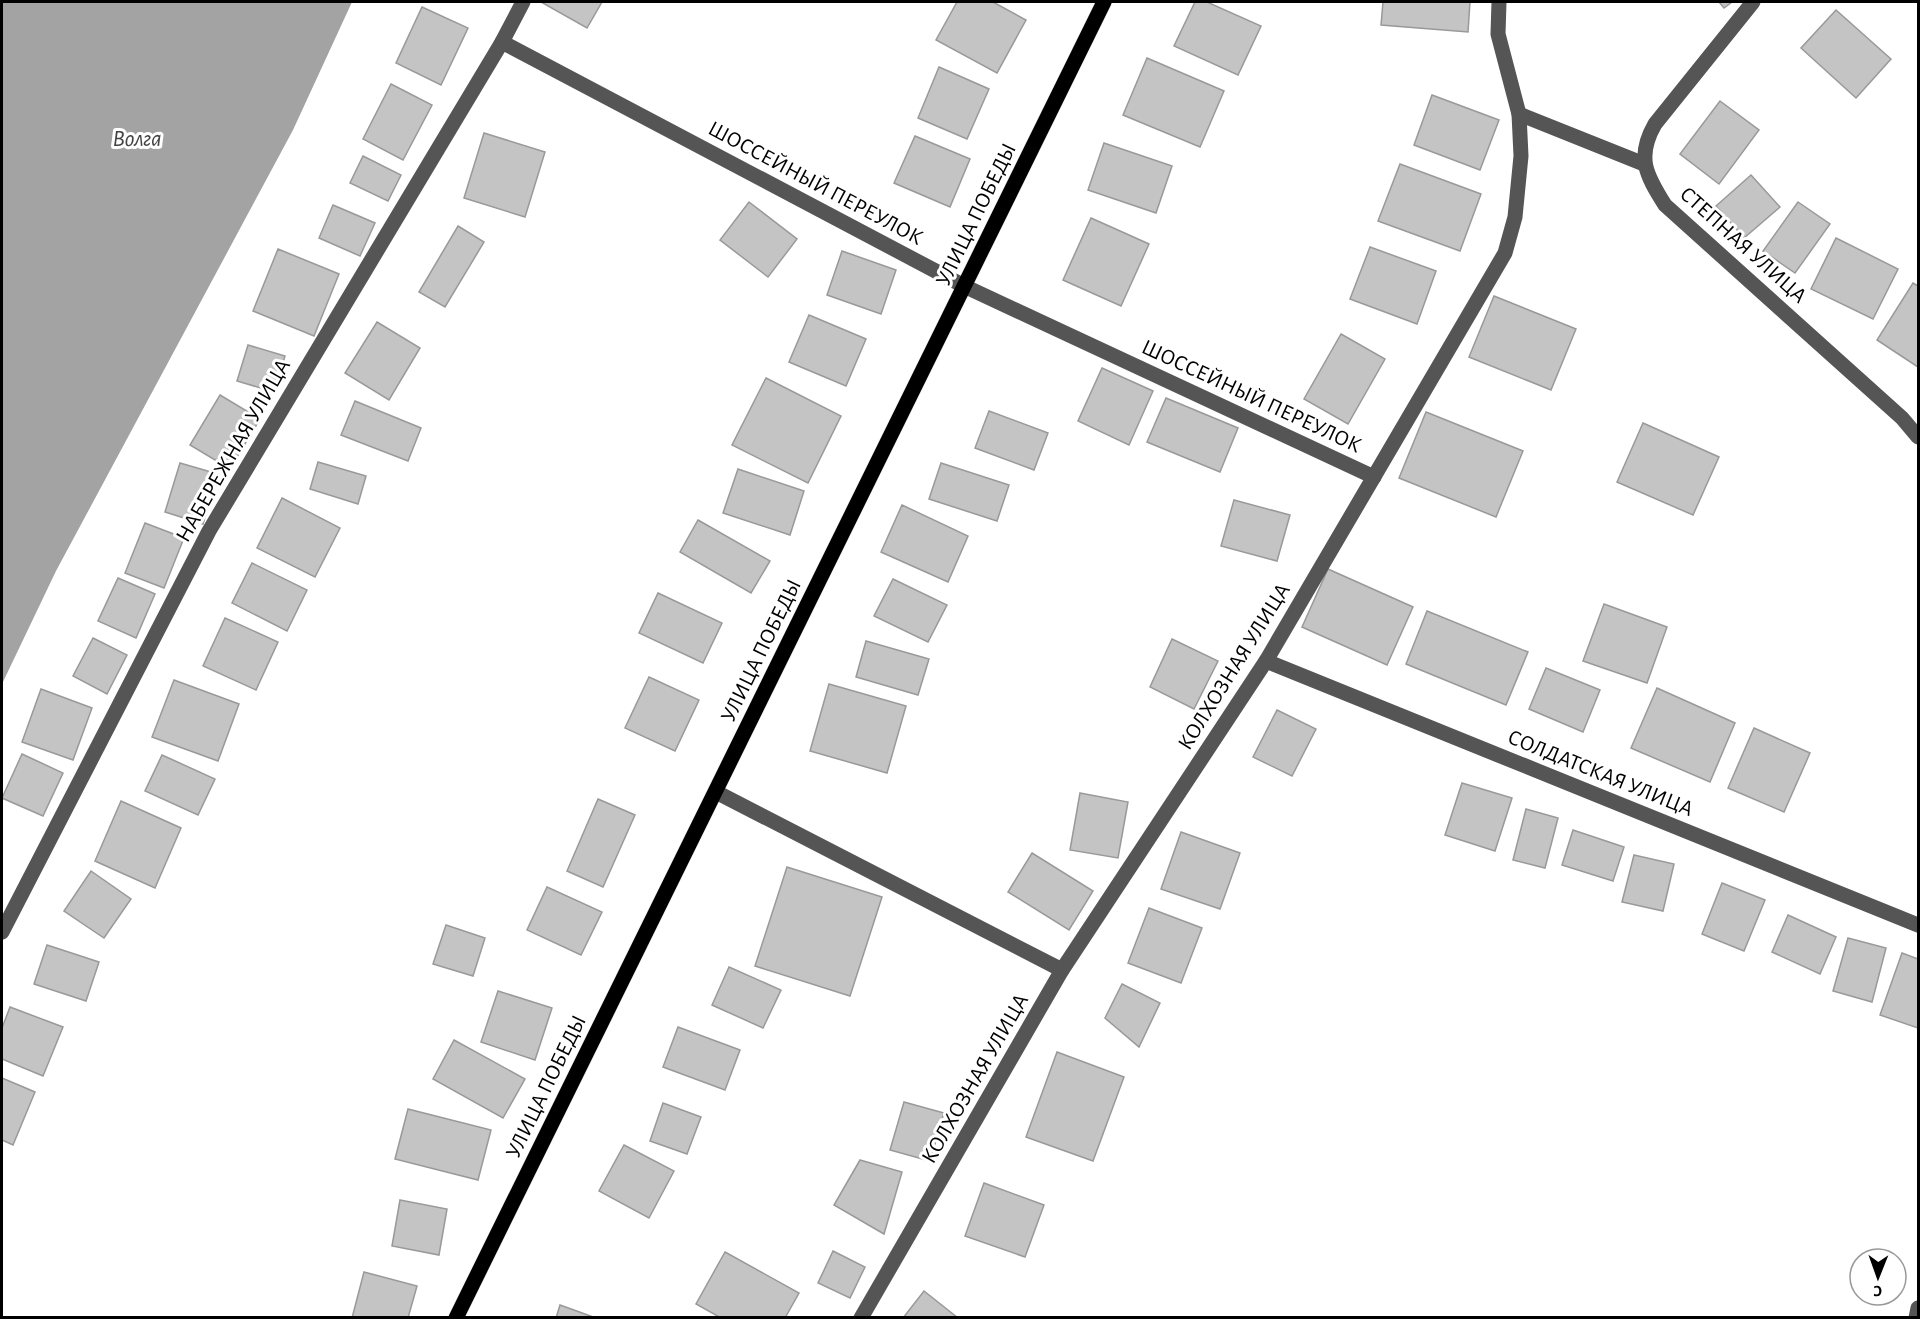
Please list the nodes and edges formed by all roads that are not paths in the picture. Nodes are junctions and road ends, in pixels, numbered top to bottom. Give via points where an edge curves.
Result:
1 (522, 2) edge
2 (1104, 2) edge
3 (1499, 2) edge
4 (1753, 2) edge
5 (502, 42) junction
6 (1519, 114) junction
7 (1644, 164) junction
8 (964, 285) junction
9 (1918, 436) edge
10 (1374, 477) junction
11 (1266, 661) junction
12 (716, 792) junction
13 (1918, 925) edge
14 (2, 932) edge
15 (1062, 970) junction
16 (1918, 1308) edge
17 (456, 1317) edge
18 (861, 1317) edge
19 (1916, 1317) edge

1 - 5 street, НАБЕРЕЖНАЯ УЛИЦА
2 - 8 main road, УЛИЦА ПОБЕДЫ
3 - 6 street, КОЛХОЗНАЯ УЛИЦА via 1498,34
4 - 7 street via 1655,124 1645,142
5 - 8 street, ШОССЕЙНЫЙ ПЕРЕУЛОК
5 - 14 street, НАБЕРЕЖНАЯ УЛИЦА via 209,531
6 - 7 street
6 - 10 street, КОЛХОЗНАЯ УЛИЦА via 1521,156 1515,217 1505,253
7 - 9 street, СТЕПНАЯ УЛИЦА via 1665,205 1882,399
8 - 10 street, ШОССЕЙНЫЙ ПЕРЕУЛОК
8 - 12 main road, УЛИЦА ПОБЕДЫ
10 - 11 street, КОЛХОЗНАЯ УЛИЦА
11 - 13 street, СОЛДАТСКАЯ УЛИЦА
11 - 15 street, КОЛХОЗНАЯ УЛИЦА
12 - 15 street
12 - 17 main road, УЛИЦА ПОБЕДЫ
15 - 18 street, КОЛХОЗНАЯ УЛИЦА
16 - 19 street

